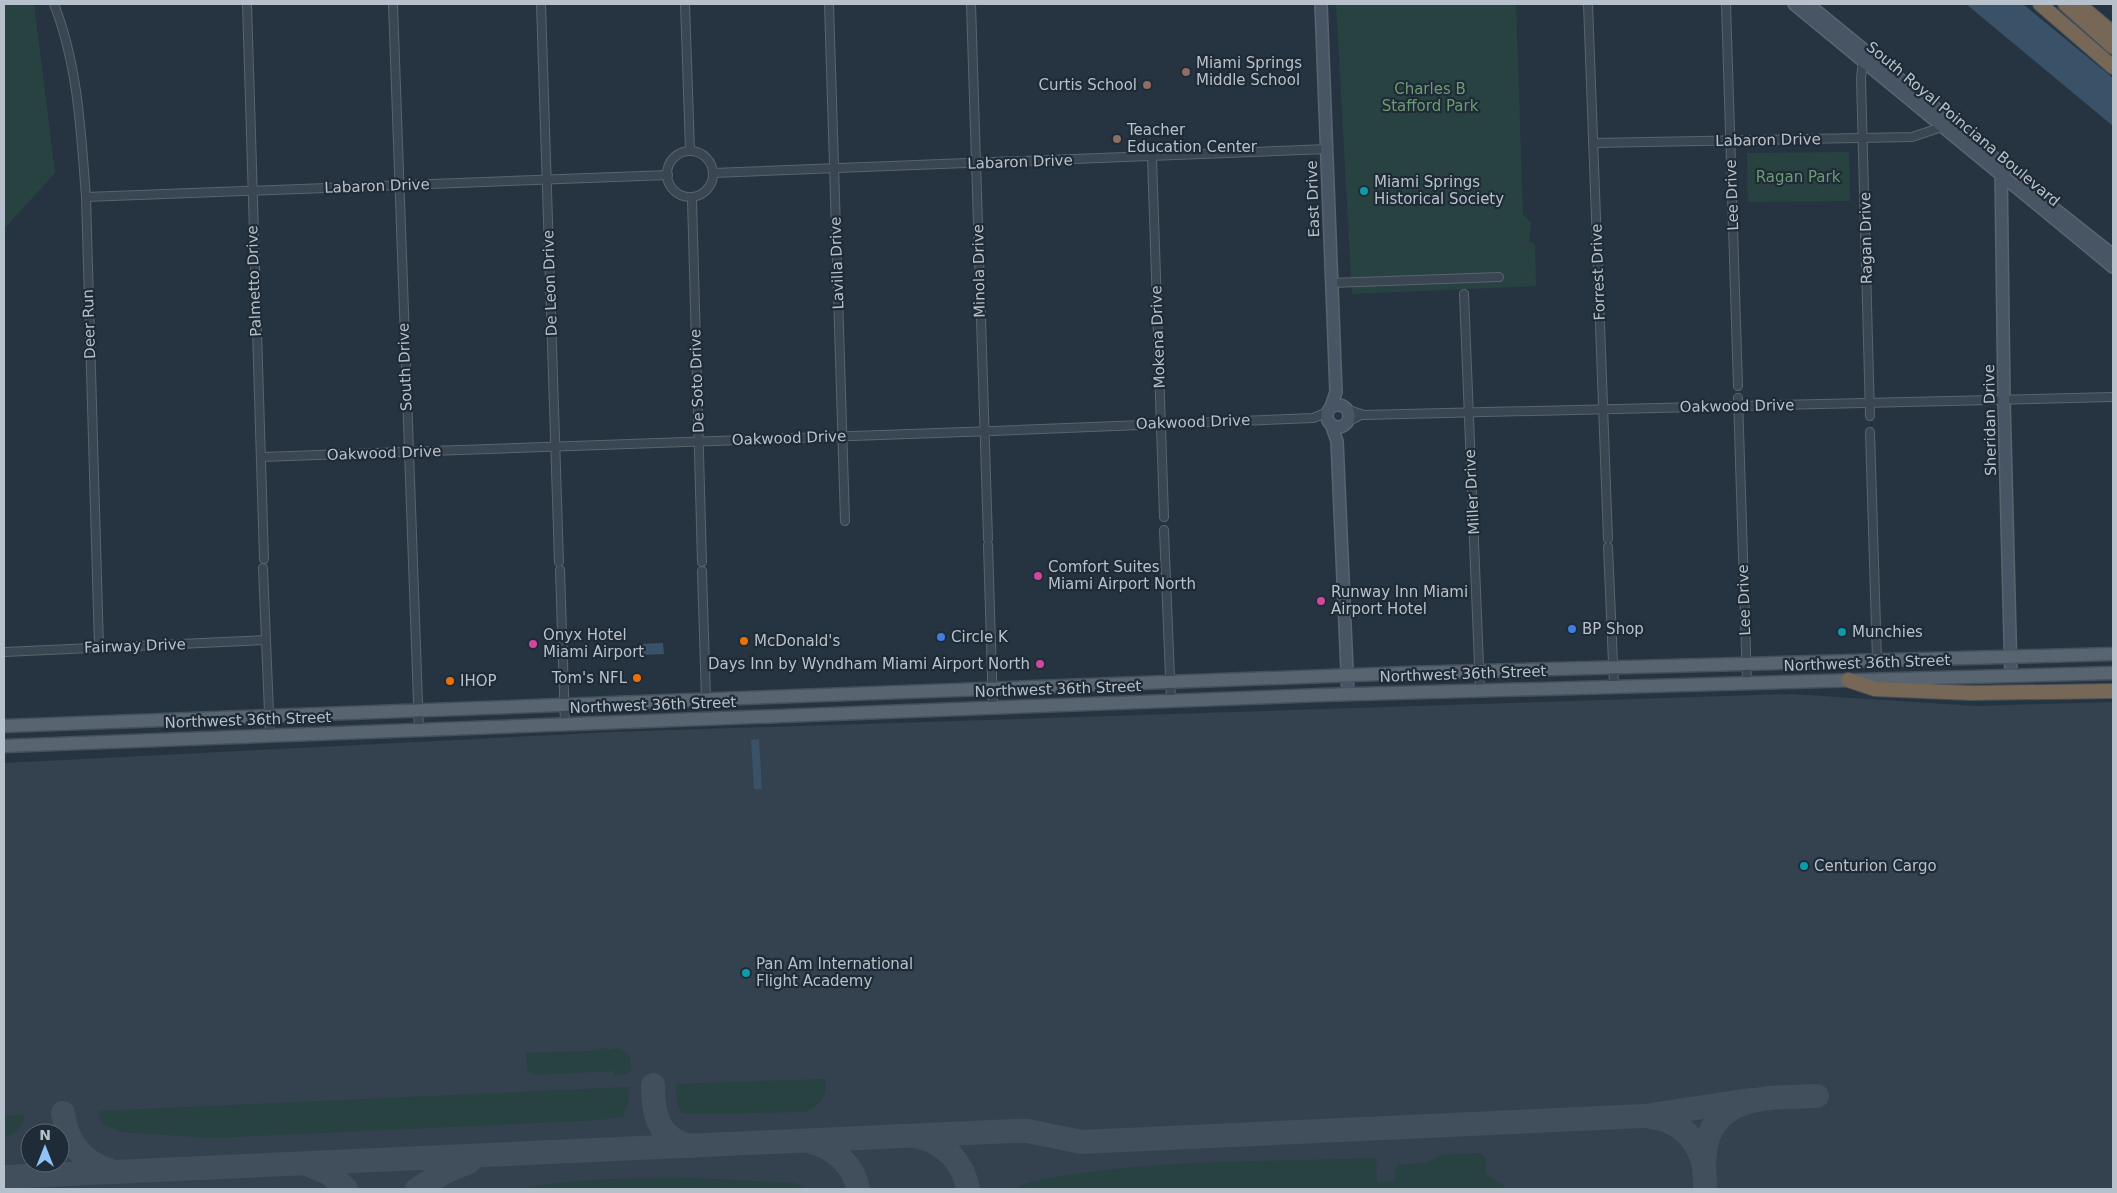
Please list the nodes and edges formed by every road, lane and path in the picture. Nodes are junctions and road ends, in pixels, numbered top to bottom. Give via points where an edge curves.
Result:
1 (54, 4) edge
2 (247, 4) edge
3 (393, 4) edge
4 (541, 4) edge
5 (685, 4) edge
6 (829, 4) edge
7 (971, 4) edge
8 (1320, 4) edge
9 (1588, 4) edge
10 (1726, 4) edge
11 (1794, 4) edge
12 (1808, 4) edge
13 (2040, 4) edge
14 (2065, 4) edge
15 (2078, 4) edge
16 (2113, 33) edge
17 (2113, 47) edge
18 (1863, 61) junction
19 (2113, 67) edge
20 (1942, 127) junction
21 (1864, 138) junction
22 (1731, 141) junction
23 (1593, 143) junction
24 (1327, 149) junction
25 (690, 150) junction
26 (1152, 157) junction
27 (977, 163) junction
28 (834, 168) junction
29 (2001, 170) junction
30 (712, 173) junction
31 (668, 175) junction
32 (546, 180) junction
33 (400, 185) junction
34 (251, 192) junction
35 (86, 196) junction
36 (692, 199) junction
37 (2113, 255) edge
38 (2113, 267) edge
39 (1498, 277) dead end
40 (1332, 283) junction
41 (1464, 294) dead end
42 (1738, 386) dead end
43 (1336, 392) junction
44 (2113, 397) edge
45 (1738, 398) dead end
46 (2004, 400) junction
47 (1870, 404) junction
48 (1738, 406) junction
49 (1345, 408) junction
50 (1602, 409) junction
51 (1468, 413) junction
52 (1330, 416) junction
53 (1361, 416) junction
54 (1870, 416) dead end
55 (1161, 424) junction
56 (1345, 424) junction
57 (984, 432) junction
58 (1870, 432) dead end
59 (842, 436) junction
60 (1337, 441) junction
61 (699, 442) junction
62 (556, 447) junction
63 (408, 452) junction
64 (260, 458) junction
65 (1164, 517) dead end
66 (845, 522) dead end
67 (1164, 530) dead end
68 (264, 559) dead end
69 (263, 568) dead end
70 (266, 640) junction
71 (99, 647) junction
72 (4, 652) edge
73 (2113, 654) edge
74 (2010, 657) junction
75 (1877, 660) junction
76 (1746, 664) junction
77 (1613, 667) junction
78 (1480, 670) junction
79 (2113, 673) edge
80 (1348, 675) junction
81 (2011, 676) junction
82 (1844, 680) junction
83 (1170, 682) junction
84 (1747, 683) junction
85 (1614, 686) junction
86 (993, 689) junction
87 (1480, 690) junction
88 (2113, 691) edge
89 (1348, 694) junction
90 (820, 695) junction
91 (706, 699) junction
92 (1171, 701) junction
93 (564, 706) junction
94 (993, 708) junction
95 (418, 711) junction
96 (821, 714) junction
97 (269, 716) junction
98 (656, 721) junction
99 (565, 724) junction
100 (4, 726) edge
101 (419, 730) junction
102 (270, 736) junction
103 (4, 746) edge

1 - 35 street, Deer Run via 63,26 72,69 81,127
2 - 34 street, Palmetto Drive
3 - 33 street, South Drive
4 - 32 street, De Leon Drive
5 - 25 street
6 - 28 street, Lavilla Drive
7 - 27 street, Minola Drive
8 - 24 street, East Drive
9 - 23 street, Forrest Drive
10 - 22 street, Lee Drive
11 - 18 street, South Royal Poinciana Boulevard
12 - 29 street, South Royal Poinciana Boulevard via 1962,130
13 - 19 highway
14 - 17 highway
15 - 16 highway
18 - 20 street, South Royal Poinciana Boulevard
18 - 21 street, Ragan Drive
20 - 21 street, Labaron Drive via 1912,137
20 - 29 street, South Royal Poinciana Boulevard
21 - 22 street, Labaron Drive
21 - 47 street, Ragan Drive
22 - 23 street, Labaron Drive
22 - 42 street, Lee Drive
23 - 50 street, Forrest Drive
24 - 26 street, Labaron Drive
24 - 40 street, East Drive
25 - 30 street via 701,152 706,157
25 - 31 street via 680,152 673,159
26 - 27 street, Labaron Drive
26 - 55 street, Mokena Drive
27 - 28 street, Labaron Drive
27 - 57 street, Minola Drive
28 - 30 street, Labaron Drive
28 - 59 street, Lavilla Drive
29 - 37 street, South Royal Poinciana Boulevard
29 - 38 street, South Royal Poinciana Boulevard
29 - 46 street, Sheridan Drive
30 - 36 street via 705,193
31 - 32 street, Labaron Drive
31 - 36 street via 671,188
32 - 33 street, Labaron Drive
32 - 62 street, De Leon Drive
33 - 34 street, Labaron Drive
33 - 63 street, South Drive
34 - 35 street, Labaron Drive
34 - 64 street, Palmetto Drive
35 - 71 street, Deer Run
36 - 61 street, De Soto Drive
39 - 40 street
40 - 43 street, East Drive
41 - 51 street, Miller Drive
43 - 49 street, East Drive
43 - 52 street, East Drive
44 - 46 street, Oakwood Drive
45 - 48 street, Lee Drive
46 - 47 street, Oakwood Drive
46 - 74 street, Sheridan Drive
47 - 48 street, Oakwood Drive
47 - 54 street, Ragan Drive
48 - 50 street, Oakwood Drive
48 - 76 street, Lee Drive
49 - 52 street via 1337,405
49 - 53 street, Oakwood Drive
49 - 56 street via 1349,415
50 - 51 street, Oakwood Drive
50 - 77 street, Forrest Drive
51 - 53 street, Oakwood Drive
51 - 78 street, Miller Drive
52 - 55 street, Oakwood Drive
52 - 56 street via 1337,427
52 - 60 street
53 - 56 street, Oakwood Drive
55 - 57 street, Oakwood Drive
55 - 65 street, Mokena Drive
56 - 60 street
57 - 59 street, Oakwood Drive
57 - 86 street, Minola Drive
58 - 75 street
59 - 61 street, Oakwood Drive
59 - 66 street, Lavilla Drive
60 - 80 street
61 - 62 street, Oakwood Drive
61 - 91 street, De Soto Drive
62 - 63 street, Oakwood Drive
62 - 93 street, De Leon Drive
63 - 64 street, Oakwood Drive
63 - 95 street, South Drive
64 - 68 street, Palmetto Drive
67 - 83 street
69 - 70 street
70 - 71 street, Fairway Drive
70 - 97 street
71 - 72 street, Fairway Drive
73 - 74 main road, Northwest 36th Street
74 - 75 main road, Northwest 36th Street
74 - 81 street, Sheridan Drive
75 - 76 main road, Northwest 36th Street
75 - 82 main road via 1871,670
76 - 77 main road, Northwest 36th Street
76 - 84 street, Lee Drive
77 - 78 main road, Northwest 36th Street
77 - 85 street, Forrest Drive
78 - 80 main road, Northwest 36th Street
78 - 87 street, Miller Drive
79 - 81 main road, Northwest 36th Street
80 - 83 main road, Northwest 36th Street
80 - 89 street
81 - 82 main road, Northwest 36th Street
82 - 84 main road, Northwest 36th Street
82 - 88 highway via 1875,689 1994,693
83 - 86 main road, Northwest 36th Street
83 - 92 street
84 - 85 main road, Northwest 36th Street
85 - 87 main road, Northwest 36th Street
86 - 90 main road, Northwest 36th Street
86 - 94 street, Minola Drive
87 - 89 main road, Northwest 36th Street
89 - 92 main road, Northwest 36th Street
90 - 91 main road, Northwest 36th Street
90 - 96 main road
91 - 93 main road, Northwest 36th Street
91 - 98 main road via 699,710 669,713
92 - 94 main road, Northwest 36th Street
93 - 95 main road, Northwest 36th Street
93 - 99 street, De Leon Drive
94 - 96 main road, Northwest 36th Street
95 - 97 main road, Northwest 36th Street
95 - 101 street, South Drive
96 - 98 main road, Northwest 36th Street
97 - 100 main road, Northwest 36th Street
97 - 102 street
98 - 99 main road, Northwest 36th Street
99 - 101 main road, Northwest 36th Street
101 - 102 main road, Northwest 36th Street
102 - 103 main road, Northwest 36th Street

